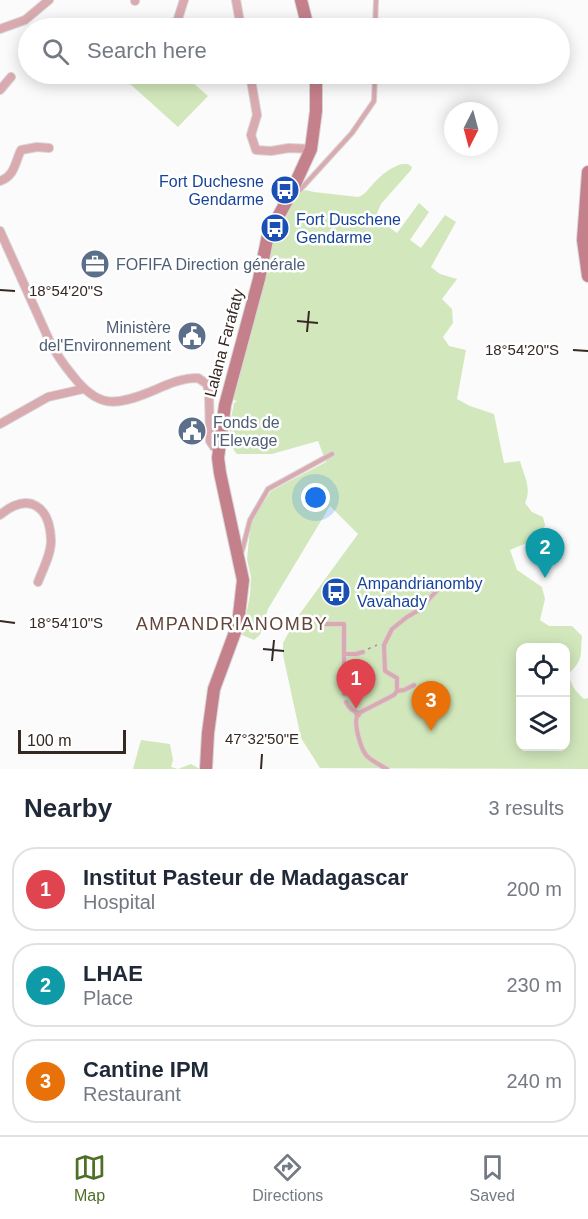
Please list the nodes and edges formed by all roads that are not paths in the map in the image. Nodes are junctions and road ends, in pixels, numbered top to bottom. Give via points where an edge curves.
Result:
1 (49, 0) edge
2 (184, 0) edge
3 (236, 0) edge
4 (301, 0) edge
5 (376, 0) edge
6 (27, 18) edge
7 (179, 18) edge
8 (239, 18) edge
9 (306, 18) edge
10 (375, 18) edge
11 (18, 23) edge
12 (0, 29) edge
13 (11, 77) dead end
14 (252, 84) edge
15 (316, 84) edge
16 (375, 84) edge
17 (0, 90) edge
18 (49, 148) dead end
19 (311, 149) junction
20 (588, 172) edge
21 (0, 181) edge
22 (290, 195) junction
23 (0, 231) edge
24 (588, 276) edge
25 (83, 388) junction
26 (0, 424) edge
27 (219, 447) junction
28 (332, 454) dead end
29 (0, 515) edge
30 (239, 560) junction
31 (38, 582) dead end
32 (442, 585) dead end
33 (323, 624) dead end
34 (363, 652) road end
35 (344, 654) junction
36 (414, 685) dead end
37 (397, 691) junction
38 (344, 694) dead end
39 (346, 702) dead end
40 (357, 714) junction
41 (206, 769) edge
42 (387, 769) edge

1 - 6 street
2 - 7 street
3 - 8 street
4 - 9 main road
5 - 10 lane
11 - 12 street
13 - 17 street
14 - 19 street via 257,115 251,135 256,150
15 - 19 main road, Lalana Farafaty
16 - 22 lane via 374,101 352,133 300,190
18 - 21 street via 21,150 13,171
19 - 22 main road, Lalana Farafaty
20 - 24 main road via 583,240
22 - 27 main road, Lalana Farafaty via 268,235 225,405
23 - 25 street via 56,354
25 - 26 street via 48,397
25 - 27 street via 97,399 121,401 175,381 198,378 207,384 209,394 210,441
27 - 30 main road, Lalana Farafaty via 220,473
28 - 30 lane via 268,489 250,520
29 - 31 street via 21,502 44,511 51,541
30 - 41 main road, Lalana Farafaty via 243,580 238,624 214,689
32 - 37 lane via 419,610 392,629 384,645 385,671 397,678
33 - 35 lane via 344,624
34 - 35 lane
35 - 38 lane
36 - 37 lane
37 - 40 lane
39 - 40 lane
40 - 42 lane via 365,754

